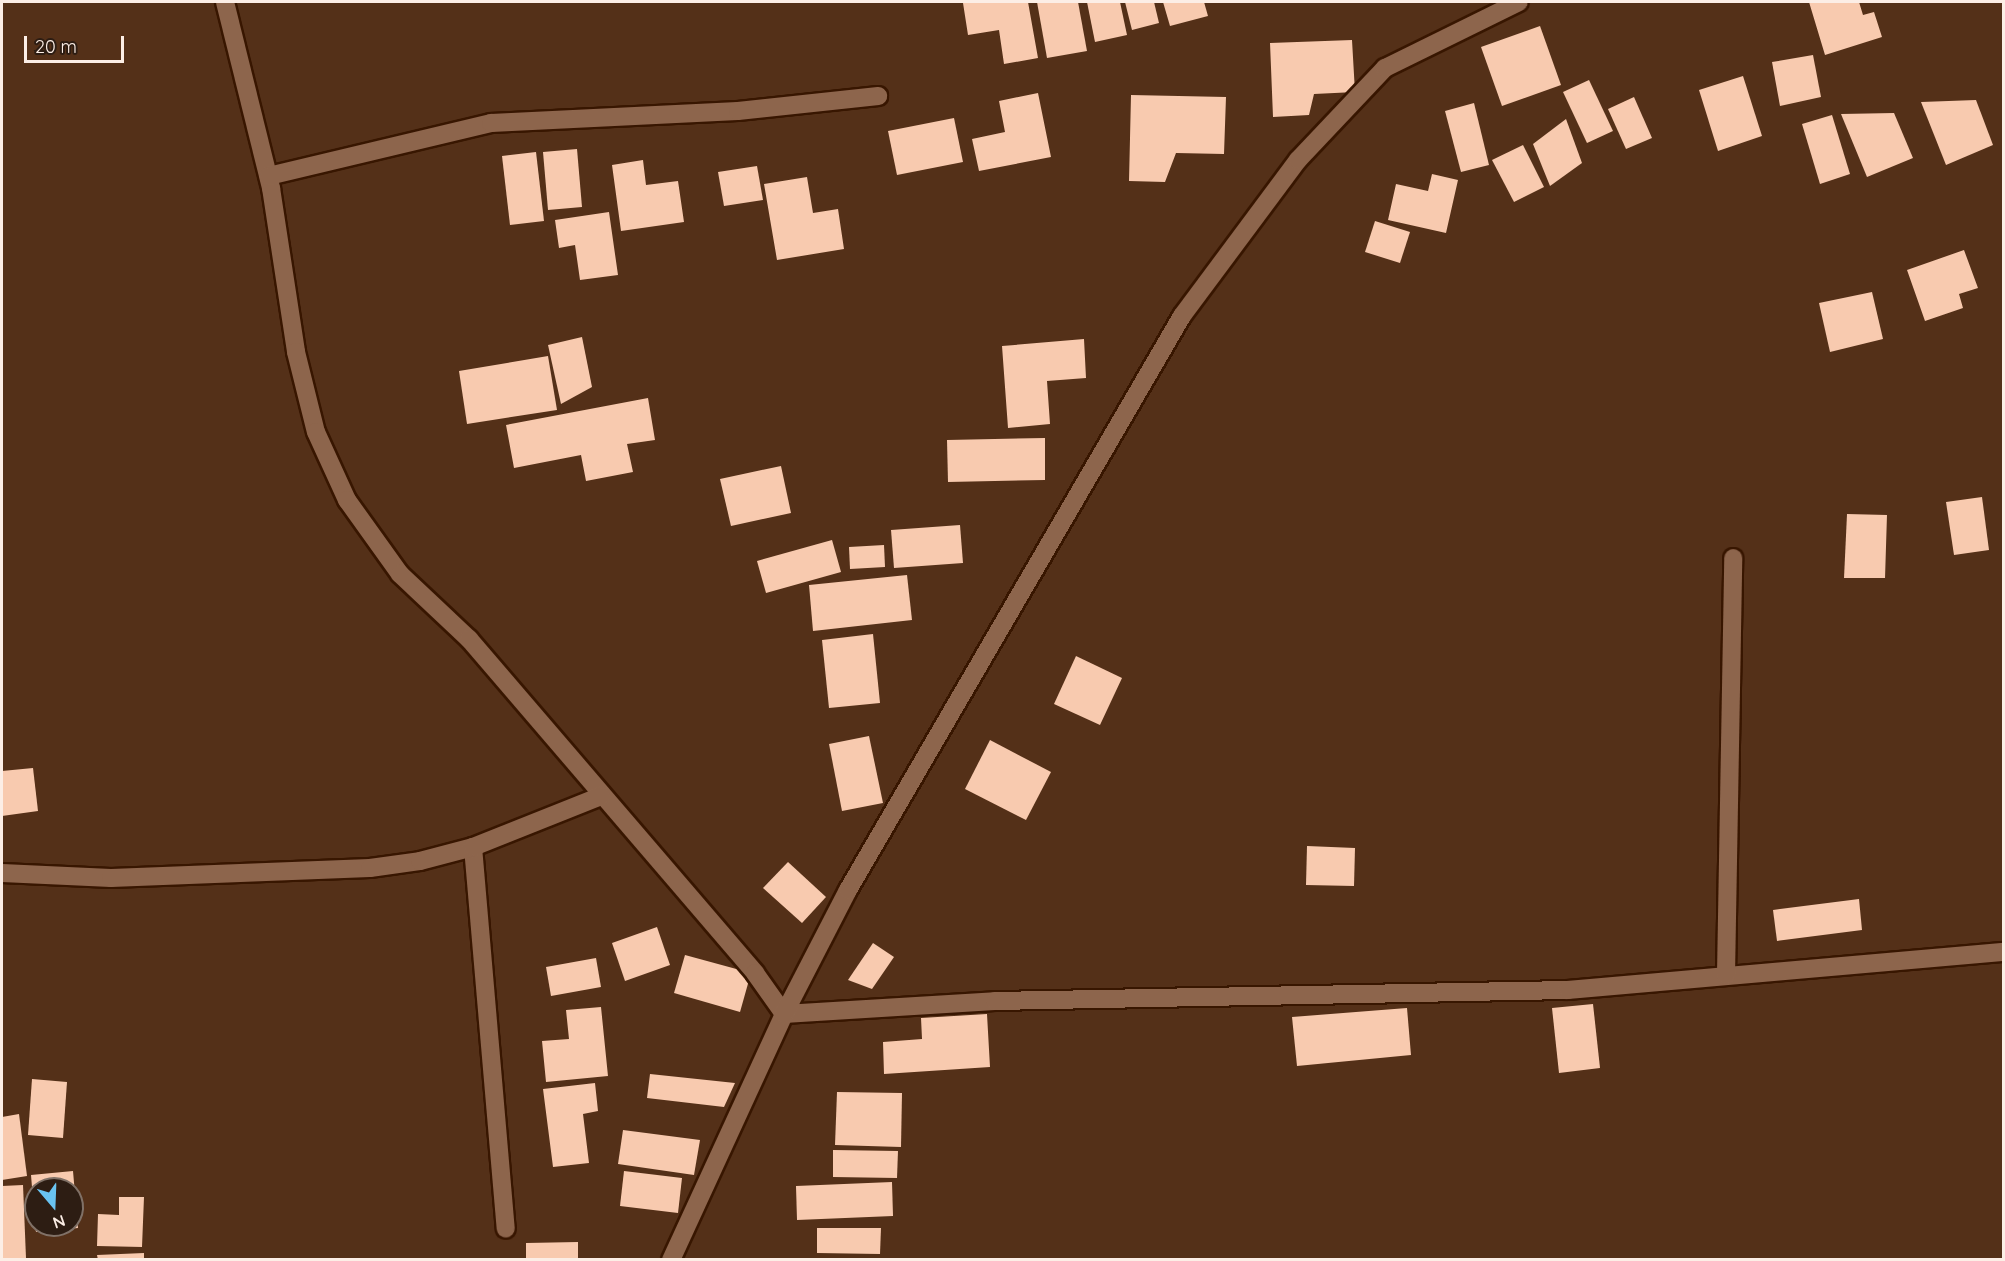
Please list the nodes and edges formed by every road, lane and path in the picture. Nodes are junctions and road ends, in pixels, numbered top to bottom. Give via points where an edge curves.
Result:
1 (225, 2) edge
2 (1520, 2) edge
3 (878, 96) dead end
4 (268, 176) junction
5 (1733, 558) dead end
6 (601, 796) junction
7 (473, 847) junction
8 (2, 873) edge
9 (2004, 952) edge
10 (1726, 975) junction
11 (783, 1014) junction
12 (506, 1229) dead end
13 (671, 1260) edge

1 - 4 street
2 - 11 street via 1385,68 1298,160 1182,316 848,890
3 - 4 street via 738,111 491,123
4 - 6 street via 296,352 316,432 347,500 400,574 469,639
5 - 10 street
6 - 7 street
6 - 11 street via 755,974
7 - 8 street via 420,861 370,868 111,878
7 - 12 street
9 - 10 street
10 - 11 street via 1568,990 995,1001
11 - 13 street

